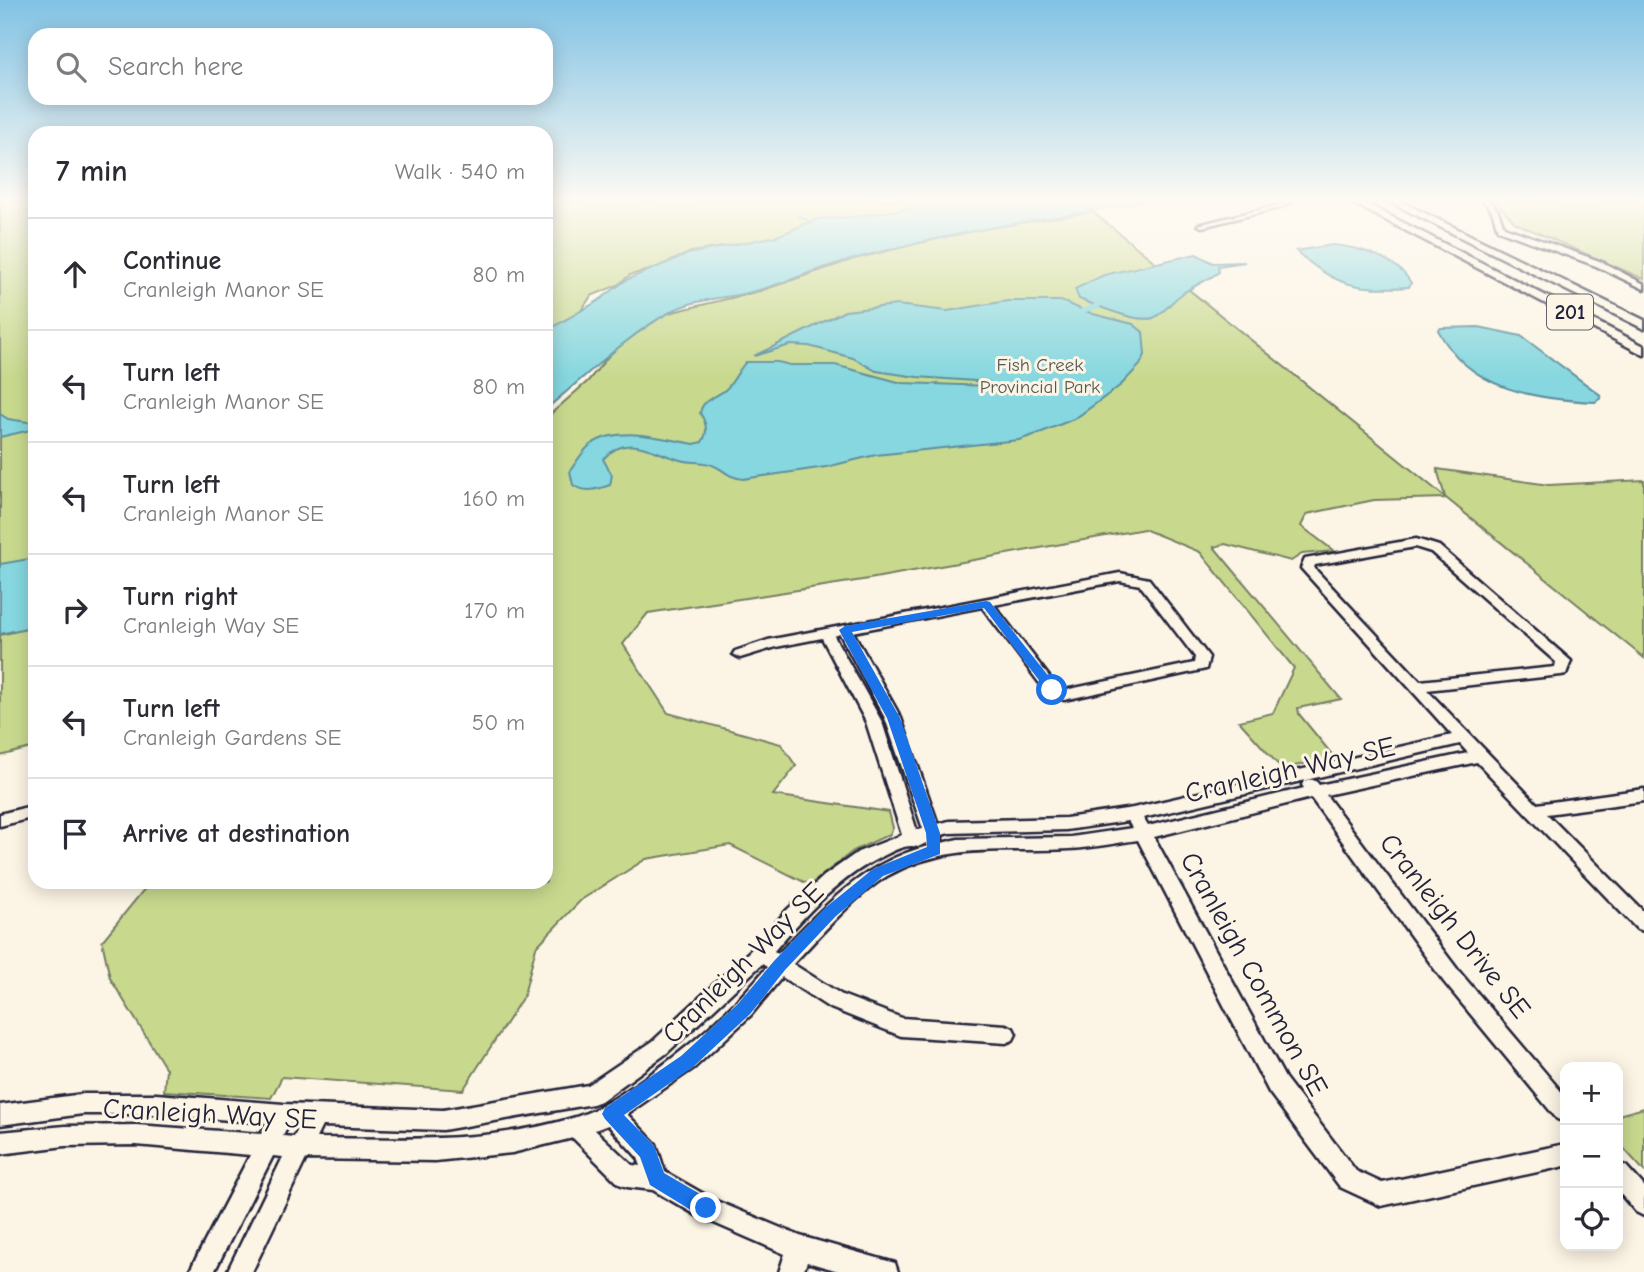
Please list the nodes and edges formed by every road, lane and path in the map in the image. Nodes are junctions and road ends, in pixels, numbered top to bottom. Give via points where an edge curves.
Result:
1 (1469, 259) edge
2 (1511, 259) edge
3 (1586, 259) edge
4 (1497, 274) junction
5 (1644, 287) edge
6 (1644, 325) edge
7 (1644, 351) edge
8 (1644, 361) edge
9 (986, 604) junction
10 (835, 631) junction
11 (740, 654) dead end
12 (1418, 686) junction
13 (893, 718) junction
14 (874, 722) junction
15 (1464, 738) junction
16 (1480, 755) junction
17 (1301, 775) junction
18 (1316, 792) junction
19 (1644, 795) edge
20 (1534, 810) junction
21 (28, 813) edge
22 (0, 820) edge
23 (1139, 823) junction
24 (912, 839) junction
25 (934, 841) junction
26 (1644, 923) edge
27 (761, 953) junction
28 (779, 966) junction
29 (1006, 1034) dead end
30 (1560, 1106) edge
31 (283, 1114) junction
32 (611, 1114) junction
33 (0, 1115) edge
34 (316, 1115) junction
35 (577, 1127) junction
36 (0, 1143) edge
37 (268, 1146) junction
38 (302, 1148) junction
39 (1560, 1156) edge
40 (656, 1179) junction
41 (1623, 1180) edge
42 (1644, 1204) edge
43 (799, 1248) junction
44 (201, 1272) edge
45 (239, 1272) edge
46 (791, 1272) edge
47 (886, 1272) edge

1 - 4 highway, 201
2 - 6 highway, 201
3 - 5 street
4 - 7 highway, 201
4 - 8 highway
9 - 9 street via 1052,690 1064,695 1201,666 1202,657 1144,582 1120,577
9 - 10 street
10 - 11 street
10 - 13 street
10 - 14 street
12 - 12 street via 1307,568 1310,562 1416,543 1435,549 1564,660 1561,671
12 - 15 street
13 - 14 street
13 - 25 street
14 - 24 street
15 - 16 street
15 - 17 street, Cranleigh Way SE
16 - 18 street, Cranleigh Way SE
16 - 20 street
17 - 18 street, Cranleigh Drive SE
17 - 23 street, Cranleigh Way SE
18 - 23 street, Cranleigh Way SE
18 - 30 street, Cranleigh Drive SE via 1451,976
19 - 20 street
20 - 26 street
21 - 22 street
23 - 25 street, Cranleigh Way SE via 1071,843 958,845
23 - 39 street, Cranleigh Common SE via 1277,1085 1348,1179 1381,1195
24 - 25 street, Cranleigh Way SE
24 - 27 street, Cranleigh Way SE via 863,857 830,881
25 - 28 street, Cranleigh Way SE via 878,873 831,912
27 - 28 street
27 - 34 street, Cranleigh Way SE via 660,1047 593,1094 443,1121
28 - 29 street via 835,1001 901,1027
28 - 32 street, Cranleigh Way SE via 744,1009 687,1061
31 - 33 street, Cranleigh Way SE via 156,1104 83,1104
31 - 34 street, Cranleigh Way SE
31 - 37 street
32 - 35 street, Cranleigh Way SE
32 - 40 street via 648,1152
34 - 38 street
35 - 38 street, Cranleigh Way SE via 512,1142 452,1149
35 - 40 street via 627,1176
36 - 37 street, Cranleigh Way SE via 136,1135
37 - 38 street, Cranleigh Way SE
37 - 44 street
38 - 45 street
40 - 43 street via 706,1208
41 - 42 street
43 - 46 street
43 - 47 street

